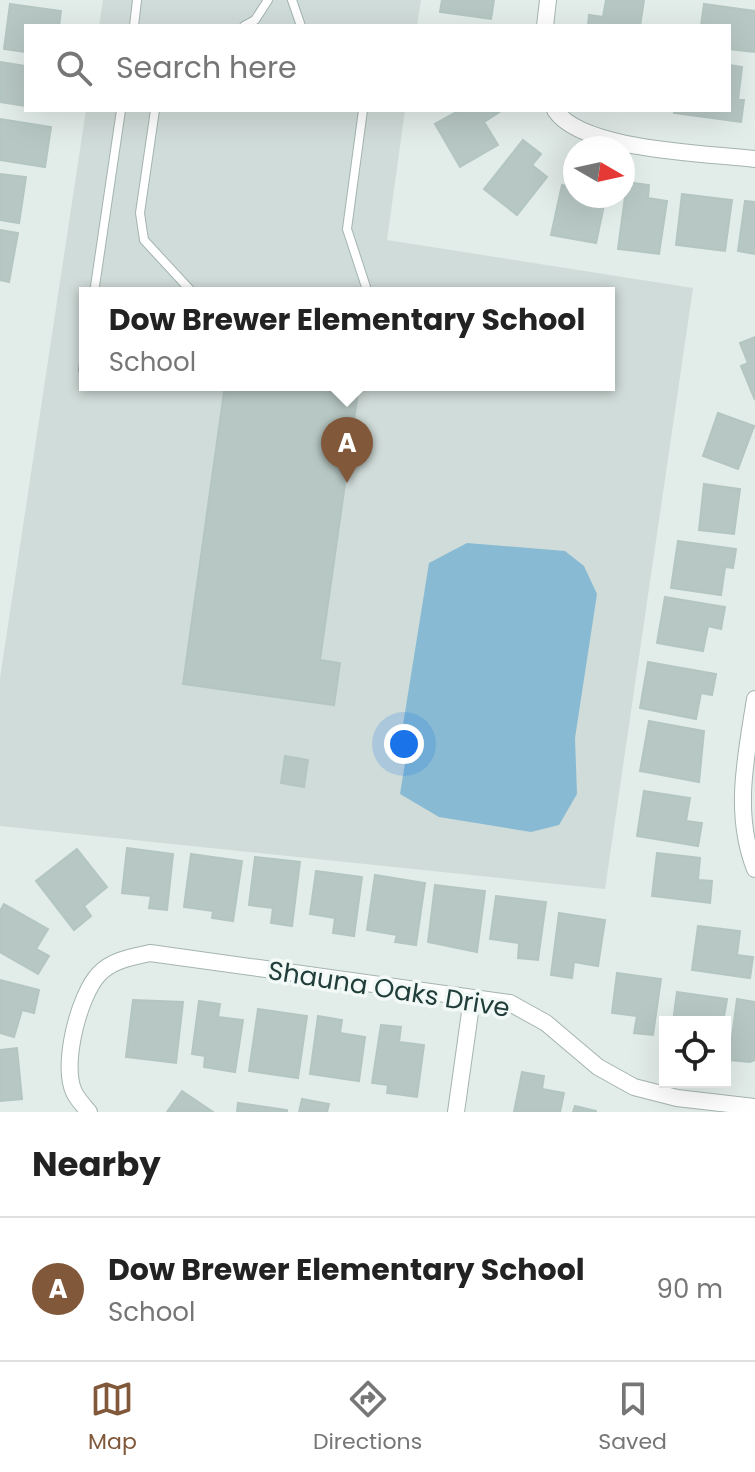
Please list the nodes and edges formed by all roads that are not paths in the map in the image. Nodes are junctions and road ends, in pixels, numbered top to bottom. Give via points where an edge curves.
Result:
1 (137, 0) edge
2 (268, 0) edge
3 (292, 0) edge
4 (548, 0) edge
5 (134, 24) edge
6 (248, 24) edge
7 (300, 24) edge
8 (545, 24) edge
9 (121, 112) edge
10 (155, 112) edge
11 (363, 112) edge
12 (557, 112) edge
13 (755, 159) edge
14 (95, 287) edge
15 (187, 287) edge
16 (366, 287) edge
17 (755, 699) edge
18 (755, 869) edge
19 (472, 998) junction
20 (755, 1107) edge
21 (89, 1112) edge
22 (456, 1112) edge

1 - 5 lane
2 - 6 lane
3 - 7 lane
4 - 8 street
9 - 14 lane
10 - 15 lane via 140,213 144,240
11 - 16 lane via 347,229
12 - 13 street via 573,130 599,139
17 - 18 street via 741,793 746,846
19 - 20 street, Shauna Oaks Drive via 510,1003 634,1087
19 - 21 street, Shauna Oaks Drive via 150,953 120,960 99,974 80,1005 71,1056 73,1091
19 - 22 street

